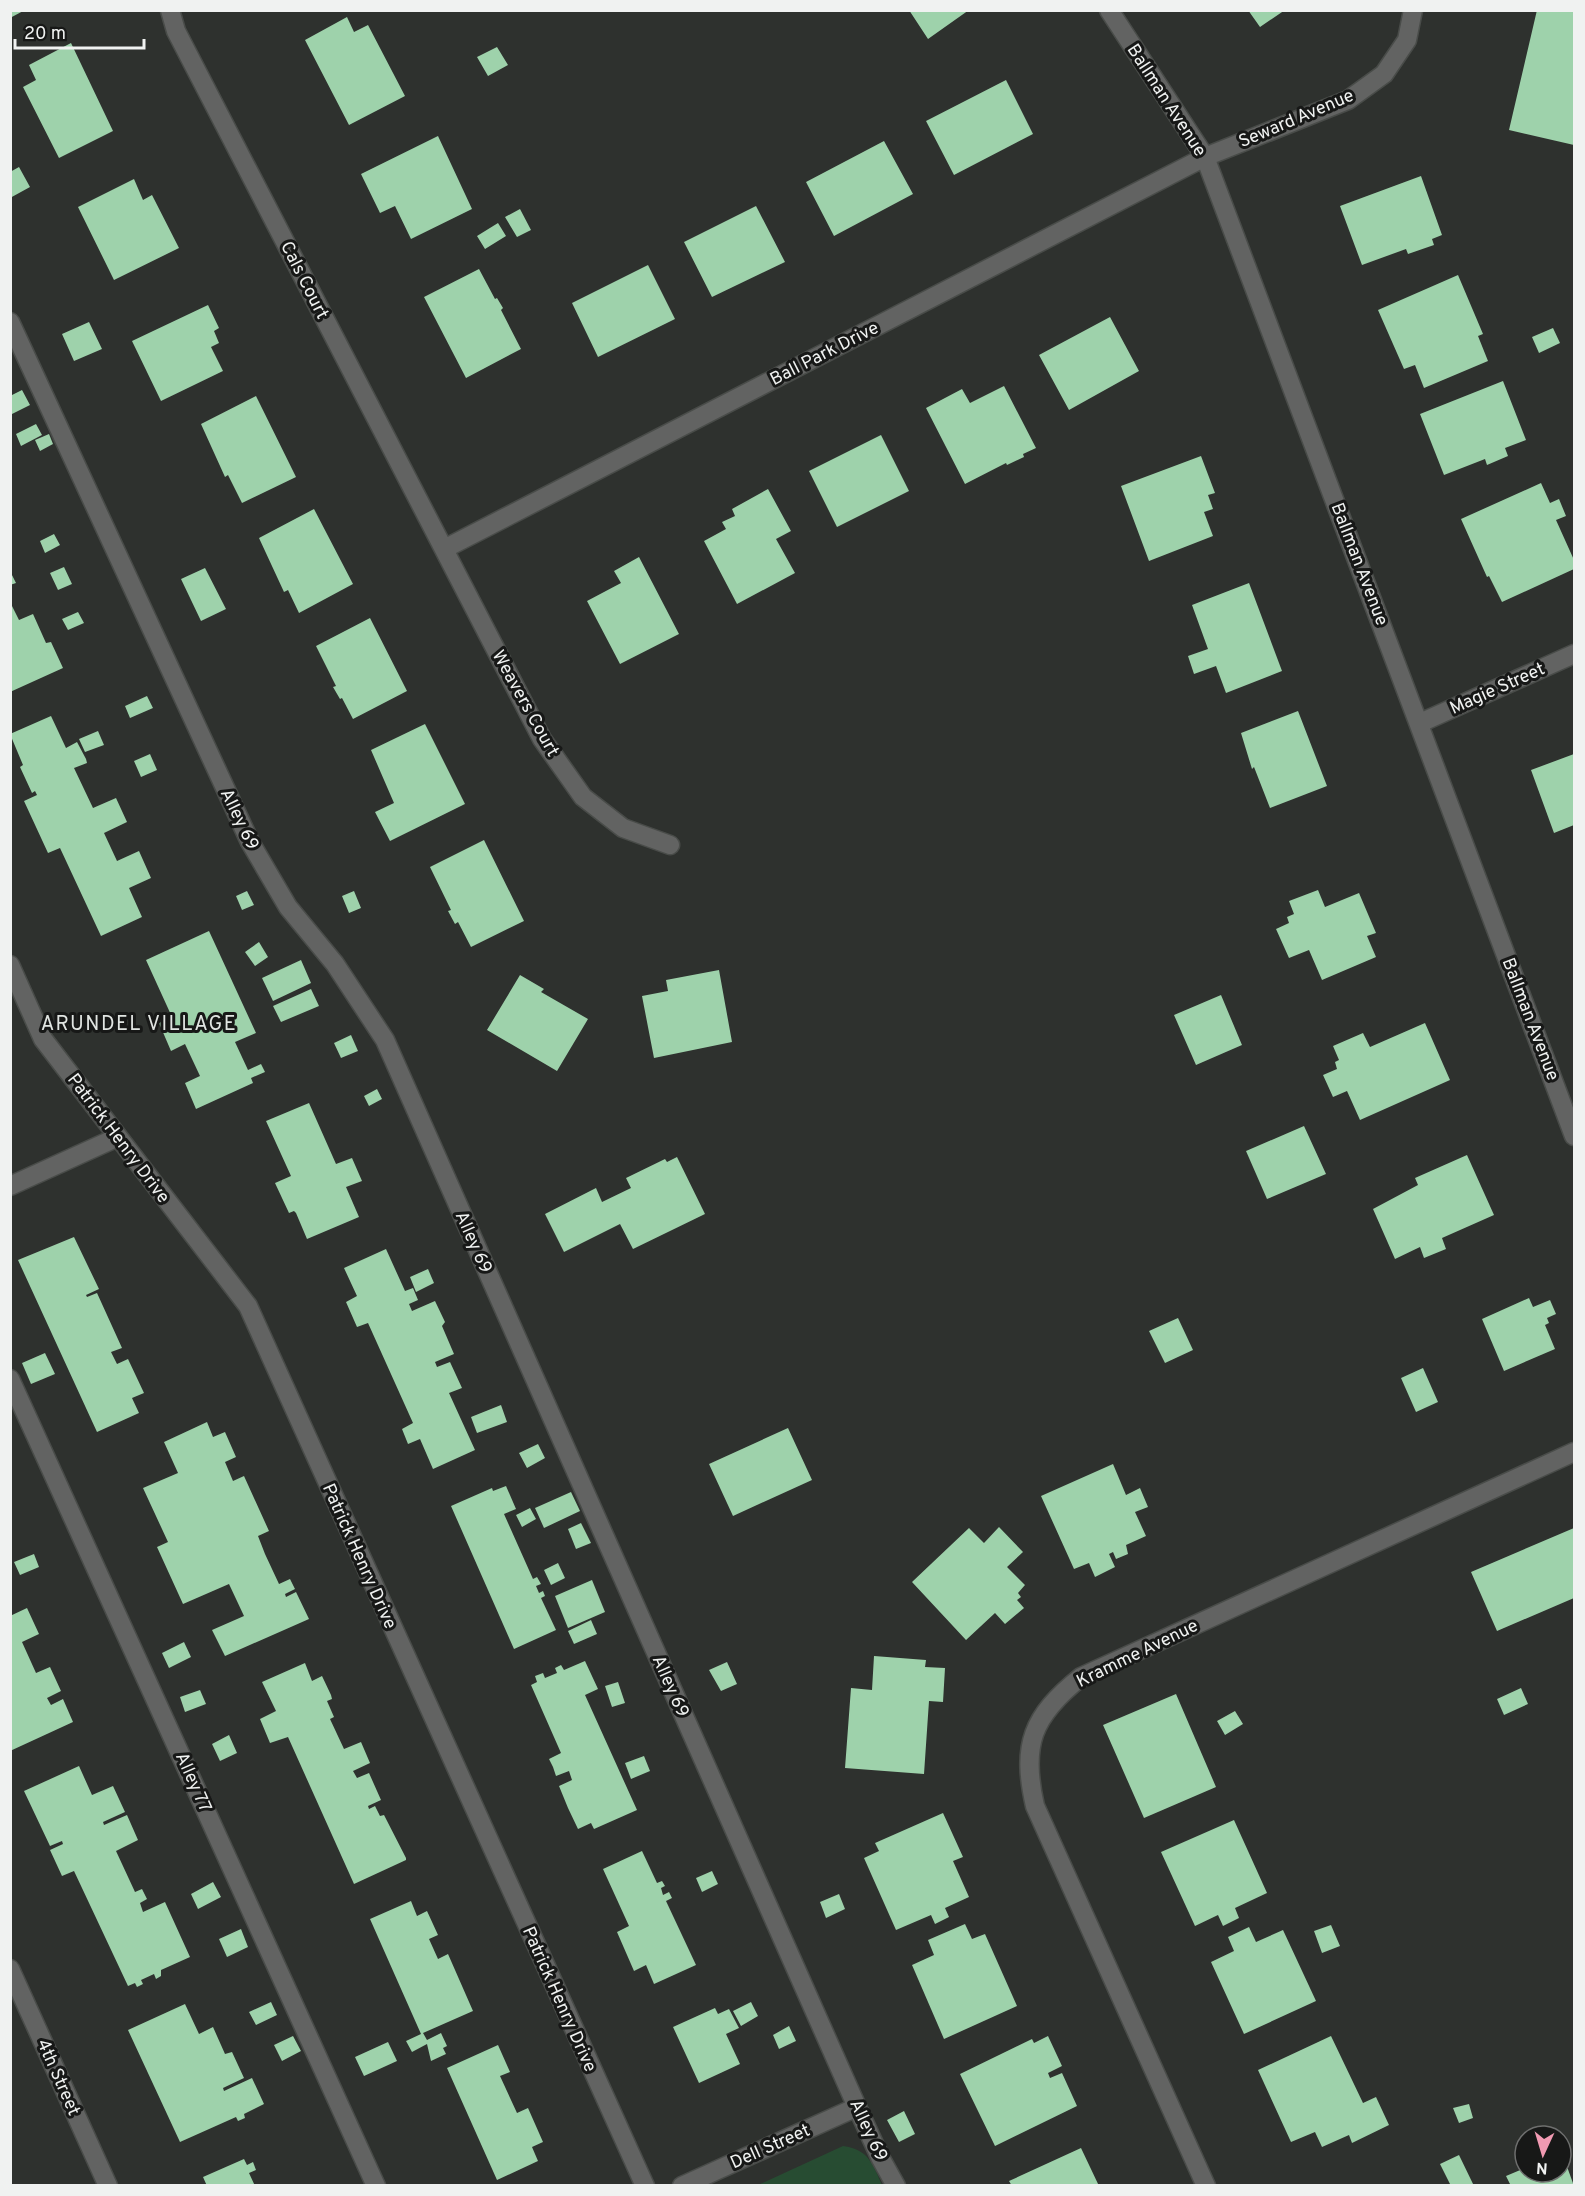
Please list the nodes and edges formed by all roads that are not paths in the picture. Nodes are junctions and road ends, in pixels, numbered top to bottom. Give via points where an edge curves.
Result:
1 (170, 10) edge
2 (1109, 10) edge
3 (1413, 10) edge
4 (1205, 157) junction
5 (10, 322) edge
6 (444, 549) junction
7 (1575, 654) edge
8 (1420, 723) junction
9 (670, 845) dead end
10 (10, 966) edge
11 (1575, 1136) edge
12 (118, 1137) junction
13 (10, 1186) edge
14 (10, 1379) edge
15 (1575, 1452) edge
16 (10, 1969) edge
17 (857, 2107) junction
18 (108, 2186) edge
19 (376, 2186) edge
20 (645, 2186) edge
21 (682, 2186) edge
22 (896, 2186) edge
23 (1206, 2186) edge

1 - 6 street, Cals Court via 176,31
2 - 4 street, Ballman Avenue
3 - 4 street, Seward Avenue via 1407,40 1383,74 1348,100
4 - 6 street, Ball Park Drive
4 - 8 street, Ballman Avenue
5 - 17 street, Alley 69 via 250,842 288,907 335,964 385,1040
6 - 9 street, Weavers Court via 542,739 583,797 623,828
7 - 8 street, Magie Street
8 - 11 street, Ballman Avenue
10 - 12 street, Patrick Henry Drive via 43,1039
12 - 13 street
12 - 20 street, Patrick Henry Drive via 248,1306
14 - 19 street, Alley 77
15 - 23 street, Kramme Avenue via 1081,1677 1053,1699 1039,1719 1030,1749 1028,1775 1035,1806
16 - 18 street, 4th Street
17 - 21 street, Dell Street
17 - 22 street, Alley 69

